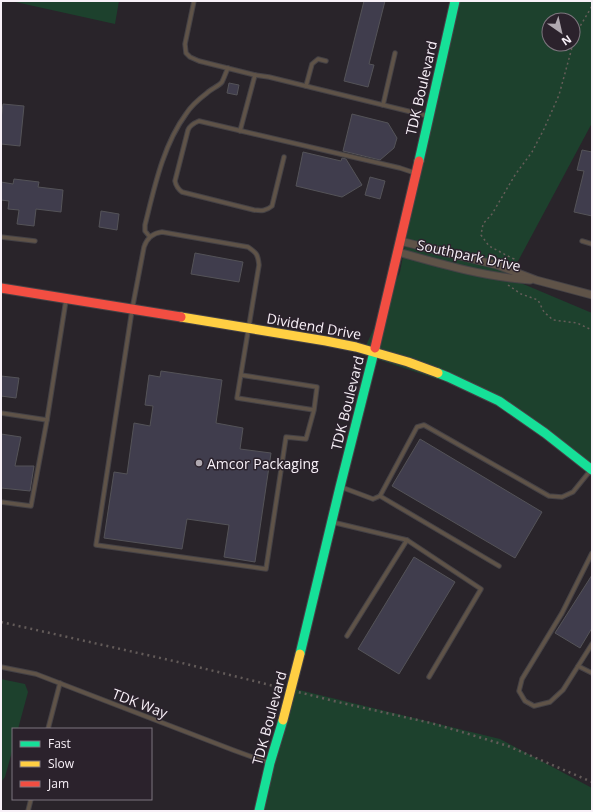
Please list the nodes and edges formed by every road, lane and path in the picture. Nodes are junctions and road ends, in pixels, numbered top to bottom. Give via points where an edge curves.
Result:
1 (194, 1) edge
2 (455, 1) edge
3 (592, 6) edge
4 (581, 25) edge
5 (571, 52) edge
6 (395, 53) dead end
7 (326, 61) dead end
8 (228, 68) junction
9 (254, 74) junction
10 (306, 86) junction
11 (384, 105) junction
12 (429, 116) junction
13 (240, 131) junction
14 (284, 157) dead end
15 (416, 173) junction
16 (1, 237) edge
17 (150, 237) junction
18 (34, 241) dead end
19 (400, 241) junction
20 (582, 241) dead end
21 (592, 244) edge
22 (398, 252) junction
23 (511, 270) junction
24 (509, 278) junction
25 (536, 280) junction
26 (1, 288) edge
27 (592, 295) edge
28 (66, 299) junction
29 (132, 310) junction
30 (248, 329) junction
31 (592, 330) edge
32 (374, 353) junction
33 (241, 375) junction
34 (314, 410) junction
35 (1, 413) edge
36 (47, 420) junction
37 (592, 470) edge
38 (340, 487) junction
39 (380, 496) junction
40 (1, 502) edge
41 (331, 522) junction
42 (407, 540) junction
43 (592, 553) edge
44 (499, 566) dead end
45 (347, 636) dead end
46 (592, 644) edge
47 (578, 666) junction
48 (1, 667) edge
49 (592, 673) edge
50 (429, 677) dead end
51 (60, 684) junction
52 (48, 728) edge
53 (270, 764) junction
54 (30, 800) edge
55 (28, 811) edge
56 (259, 811) edge

1 - 8 lane via 185,44 186,53 199,61
2 - 12 street, TDK Boulevard
3 - 4 path
5 - 23 path via 559,95 544,129 532,152 483,224 481,235 489,246 514,259
6 - 11 lane
7 - 10 lane via 318,59 312,64
8 - 9 lane
8 - 17 lane via 221,83 207,92 186,114 166,151 145,226 145,231
9 - 10 lane
9 - 13 lane
10 - 11 lane
11 - 12 lane
12 - 15 street, TDK Boulevard
13 - 14 lane via 199,121 194,123 188,130 175,180 178,189 254,210 266,210 272,206
13 - 15 lane
15 - 19 street, TDK Boulevard
16 - 18 lane
17 - 29 lane via 144,247
17 - 30 lane via 162,232 248,247 254,251 259,266
19 - 22 street, TDK Boulevard
19 - 23 street, Southpark Drive
20 - 21 lane
22 - 24 street, Southpark Drive
22 - 32 street, TDK Boulevard
23 - 25 street, Southpark Drive
24 - 25 street, Southpark Drive
24 - 31 path via 508,286 538,300 544,312 553,320 577,323
25 - 27 street, Southpark Drive
26 - 28 street, Dividend Drive
28 - 29 street, Dividend Drive
28 - 36 lane
29 - 30 street, Dividend Drive
29 - 34 lane via 96,545 266,569 286,437 306,439
30 - 32 street, Dividend Drive via 356,347
30 - 33 lane
32 - 37 street, Dividend Drive via 448,377 499,401
32 - 38 street, TDK Boulevard
33 - 34 lane via 317,388
33 - 34 lane via 237,398
35 - 36 lane
36 - 40 lane via 31,506
37 - 39 lane via 573,492 562,497 549,496 424,425 417,427
38 - 39 lane via 373,499
38 - 41 street, TDK Boulevard
39 - 44 lane
41 - 42 lane
41 - 53 street, TDK Boulevard, bridge via 300,654
42 - 45 lane
42 - 50 lane via 481,589
43 - 47 lane via 562,613 522,679 519,691 525,701 534,706 550,702 564,690
46 - 47 lane
47 - 49 lane
48 - 51 lane, TDK Way via 36,674
51 - 52 lane
51 - 53 lane, TDK Way
53 - 56 street, TDK Boulevard
54 - 55 lane

